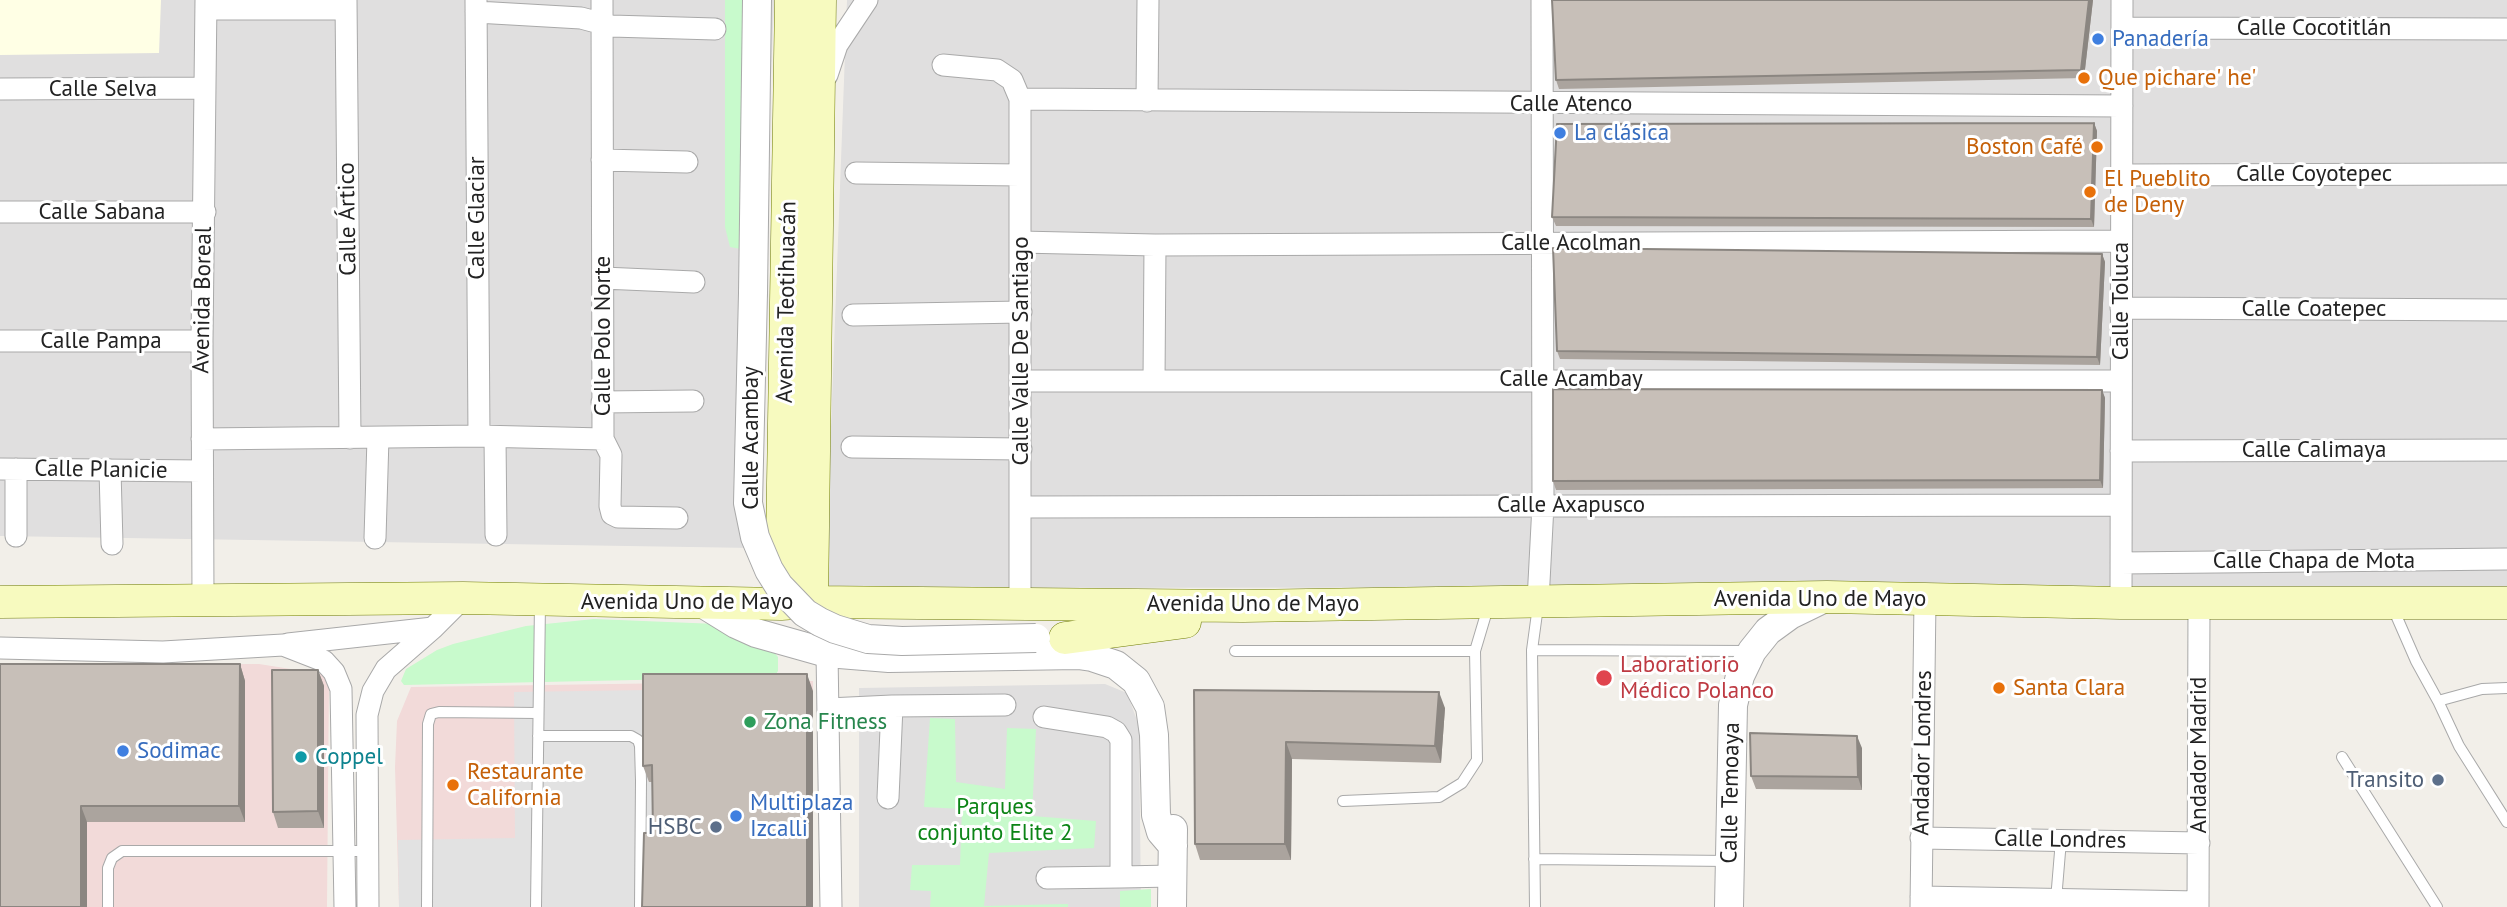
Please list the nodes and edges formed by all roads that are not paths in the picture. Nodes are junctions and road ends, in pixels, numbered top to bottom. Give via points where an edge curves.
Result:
1 (602, 0) edge
2 (757, 0) edge
3 (791, 0) edge
4 (820, 0) edge
5 (867, 0) edge
6 (1148, 0) edge
7 (1542, 0) edge
8 (2122, 0) edge
9 (206, 5) edge
10 (346, 5) edge
11 (476, 6) edge
12 (602, 22) junction
13 (2122, 28) junction
14 (715, 29) dead end
15 (2507, 29) edge
16 (943, 65) dead end
17 (205, 88) junction
18 (0, 89) edge
19 (1020, 99) junction
20 (818, 100) junction
21 (1147, 101) junction
22 (1543, 104) junction
23 (2122, 106) junction
24 (602, 160) junction
25 (687, 162) dead end
26 (856, 173) dead end
27 (2507, 174) edge
28 (1020, 175) junction
29 (2122, 175) junction
30 (0, 212) edge
31 (205, 212) junction
32 (2121, 241) junction
33 (1020, 242) junction
34 (1542, 243) junction
35 (1155, 244) junction
36 (603, 278) junction
37 (694, 282) dead end
38 (2121, 308) junction
39 (2507, 310) edge
40 (1020, 312) junction
41 (853, 316) dead end
42 (0, 341) edge
43 (202, 341) junction
44 (1543, 379) junction
45 (2121, 380) junction
46 (1021, 381) junction
47 (1154, 381) junction
48 (693, 401) dead end
49 (603, 402) junction
50 (799, 430) junction
51 (487, 436) junction
52 (349, 438) junction
53 (377, 438) junction
54 (202, 439) junction
55 (603, 439) junction
56 (852, 447) dead end
57 (1021, 449) junction
58 (2507, 450) edge
59 (2121, 451) junction
60 (8, 469) edge
61 (110, 470) junction
62 (202, 471) junction
63 (1543, 505) junction
64 (2121, 505) junction
65 (1021, 507) junction
66 (677, 518) dead end
67 (16, 536) dead end
68 (496, 536) dead end
69 (375, 538) dead end
70 (112, 544) dead end
71 (2507, 559) edge
72 (2121, 562) junction
73 (1827, 597) junction
74 (463, 598) junction
75 (204, 600) junction
76 (540, 600) junction
77 (1926, 600) junction
78 (1538, 601) junction
79 (0, 602) edge
80 (812, 602) junction
81 (1489, 602) junction
82 (702, 603) junction
83 (873, 603) junction
84 (2121, 603) junction
85 (2199, 603) junction
86 (2391, 603) junction
87 (2507, 603) edge
88 (781, 604) junction
89 (1020, 604) junction
90 (1272, 605) junction
91 (433, 628) junction
92 (1050, 638) junction
93 (283, 645) junction
94 (0, 648) edge
95 (1235, 650) dead end
96 (1532, 650) junction
97 (1475, 651) junction
98 (1752, 651) junction
99 (827, 653) junction
100 (2507, 688) edge
101 (2438, 701) junction
102 (1006, 705) dead end
103 (892, 706) junction
104 (828, 709) junction
105 (538, 713) junction
106 (1044, 717) dead end
107 (538, 736) junction
108 (2342, 757) dead end
109 (888, 798) dead end
110 (1343, 801) dead end
111 (2507, 822) edge
112 (1921, 838) junction
113 (2060, 840) junction
114 (2199, 843) junction
115 (1173, 846) junction
116 (345, 851) junction
117 (368, 851) junction
118 (1534, 859) junction
119 (1728, 861) junction
120 (1172, 876) junction
121 (1121, 877) junction
122 (1047, 878) dead end
123 (1921, 902) edge
124 (2056, 903) edge
125 (2198, 905) edge
126 (108, 907) edge
127 (345, 907) edge
128 (368, 907) edge
129 (427, 907) edge
130 (536, 907) edge
131 (640, 907) edge
132 (831, 907) edge
133 (1172, 907) edge
134 (1535, 907) edge
135 (1729, 907) edge
136 (2437, 907) edge

1 - 12 street, Calle Polo Norte
2 - 92 street, Calle Acambay, bridge via 748,503 769,570 805,613 868,639
3 - 50 main road, Avenida Teotihuacán
4 - 20 main road, Avenida Teotihuacán
5 - 20 street via 836,45
6 - 21 street
7 - 22 street
8 - 13 street, Calle Toluca
9 - 10 street
9 - 17 street, Avenida Boreal
10 - 52 street, Calle Ártico
11 - 12 street
11 - 51 street, Calle Glaciar
12 - 14 street
12 - 24 street, Calle Polo Norte
13 - 15 street, Calle Cocotitlán
13 - 23 street, Calle Toluca
16 - 19 street via 997,71 1012,80
17 - 18 street, Calle Selva
17 - 31 street, Avenida Boreal
19 - 21 street, Calle Atenco
19 - 28 street, Calle Valle De Santiago
20 - 50 main road, Avenida Teotihuacán
21 - 22 street, Calle Atenco
22 - 23 street, Calle Atenco
22 - 34 street
23 - 29 street, Calle Toluca
24 - 25 street
24 - 36 street, Calle Polo Norte
26 - 28 street
27 - 29 street, Calle Coyotepec
28 - 33 street, Calle Valle De Santiago
29 - 32 street, Calle Toluca
30 - 31 street, Calle Sabana
31 - 43 street, Avenida Boreal
32 - 34 street, Calle Acolman
32 - 38 street, Calle Toluca
33 - 35 street, Calle Acolman
33 - 40 street, Calle Valle De Santiago
34 - 35 street, Calle Acolman
34 - 44 street
35 - 47 street
36 - 37 street
36 - 49 street, Calle Polo Norte
38 - 39 street, Calle Coatepec
38 - 45 street, Calle Toluca
40 - 41 street
40 - 46 street, Calle Valle De Santiago
42 - 43 street, Calle Pampa
43 - 54 street, Avenida Boreal
44 - 45 street, Calle Acambay
44 - 47 street, Calle Acambay
44 - 63 street
45 - 59 street, Calle Toluca
46 - 47 street, Calle Acambay
46 - 57 street, Calle Valle De Santiago
48 - 49 street
49 - 55 street, Calle Polo Norte
50 - 80 main road, Avenida Teotihuacán
50 - 88 main road, Avenida Teotihuacán
51 - 53 street, Calle Polo Norte
51 - 55 street, Calle Polo Norte
51 - 68 street, Calle Glaciar
52 - 53 street, Calle Polo Norte
52 - 54 street, Calle Polo Norte
53 - 69 street
54 - 62 street, Avenida Boreal
55 - 66 street via 611,455 612,514
56 - 57 street
57 - 65 street, Calle Valle De Santiago
58 - 59 street, Calle Calimaya
59 - 64 street, Calle Toluca
60 - 61 street, Calle Planicie
60 - 67 street
61 - 62 street, Calle Planicie
61 - 70 street
62 - 75 street, Avenida Boreal
63 - 64 street, Calle Axapusco
63 - 65 street, Calle Axapusco
63 - 78 street
64 - 72 street, Calle Toluca
65 - 89 street, Calle Valle De Santiago
71 - 72 street, Calle Chapa de Mota
72 - 84 street, Calle Toluca
73 - 77 main road, Avenida Uno de Mayo
73 - 78 main road, Avenida Uno de Mayo
73 - 98 street, Calle Temoaya via 1790,615 1768,631
74 - 75 main road, Avenida Uno de Mayo
74 - 76 main road, Avenida Uno de Mayo
74 - 91 street
75 - 79 main road, Avenida Uno de Mayo
76 - 82 main road, Avenida Uno de Mayo
76 - 105 lane
77 - 84 main road, Avenida Uno de Mayo
77 - 112 street, Andador Londres
78 - 81 main road, Avenida Uno de Mayo
78 - 96 lane
80 - 83 main road, Avenida Uno de Mayo
80 - 88 main road, Avenida Uno de Mayo
81 - 90 main road, Avenida Uno de Mayo
81 - 97 lane
82 - 88 main road, Avenida Uno de Mayo
82 - 99 street via 746,629
83 - 89 main road, Avenida Uno de Mayo
83 - 99 street via 844,623
84 - 85 main road, Avenida Uno de Mayo
85 - 86 main road, Avenida Uno de Mayo
85 - 114 street, Andador Madrid
86 - 87 main road, Avenida Uno de Mayo
86 - 101 lane
89 - 90 main road, Avenida Uno de Mayo
90 - 92 main road via 1213,619
91 - 93 street
91 - 117 street via 386,669 373,691 367,715
92 - 115 street, Calle Acambay via 1093,641 1132,654 1144,662 1164,691 1172,719
93 - 94 street via 163,652
93 - 116 street via 324,661 341,689
95 - 97 lane
96 - 98 lane
96 - 118 lane
97 - 110 lane via 1478,760 1462,783 1439,797
98 - 119 street, Calle Temoaya via 1733,705
99 - 104 street
99 - 115 street via 889,658 1079,655 1116,666 1136,681 1150,706 1156,815 1160,832
100 - 101 lane
101 - 111 lane via 2459,746
102 - 103 street
103 - 104 street
103 - 109 street
104 - 132 street
105 - 107 lane
105 - 129 lane via 431,714
106 - 121 street via 1108,727 1121,740
107 - 130 lane
107 - 131 lane via 631,736 638,740
108 - 136 lane
112 - 113 street, Calle Londres
112 - 123 street, Andador Londres
113 - 114 street, Calle Londres
113 - 124 lane
114 - 125 street, Andador Madrid
115 - 120 street, Calle Acambay
116 - 117 lane
116 - 126 lane via 122,852 112,858 108,868
116 - 127 street
117 - 128 street
118 - 119 lane
118 - 134 lane
119 - 135 street, Calle Temoaya
120 - 121 street
120 - 133 street, Calle Acambay
121 - 122 street
123 - 124 street
124 - 125 street

